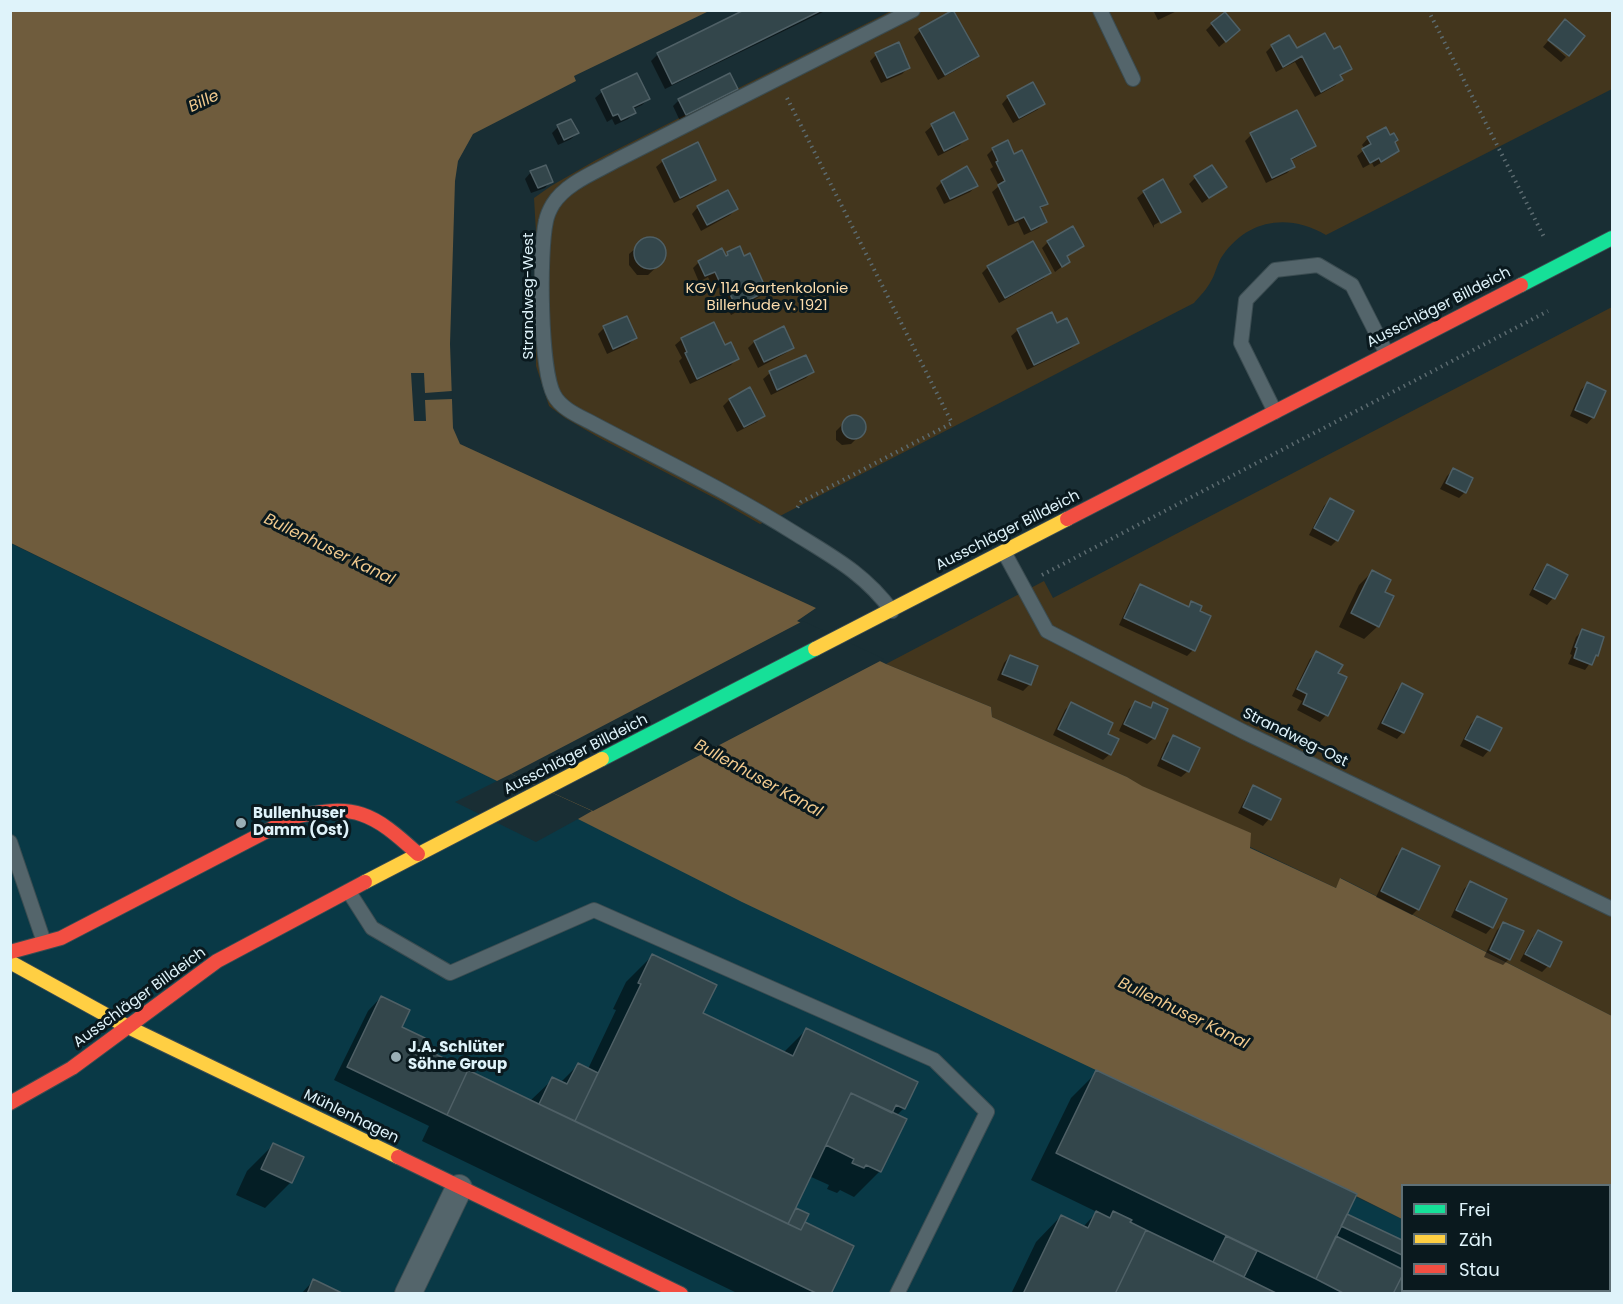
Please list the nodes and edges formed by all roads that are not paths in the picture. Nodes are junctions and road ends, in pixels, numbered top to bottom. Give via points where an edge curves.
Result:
1 (913, 10) edge
2 (1100, 10) edge
3 (1133, 79) dead end
4 (1612, 238) edge
5 (1387, 354) junction
6 (1275, 412) junction
7 (1004, 552) junction
8 (891, 610) junction
9 (10, 842) edge
10 (418, 854) junction
11 (349, 892) junction
12 (1612, 909) edge
13 (44, 942) junction
14 (10, 952) edge
15 (10, 962) edge
16 (126, 1026) junction
17 (10, 1103) edge
18 (459, 1188) junction
19 (408, 1293) edge
20 (681, 1293) edge
21 (897, 1293) edge

1 - 8 lane, Strandweg-West via 572,186 553,205 546,219 543,273 546,366 555,398 578,415 754,507 864,579
2 - 3 lane
4 - 5 street, Ausschläger Billdeich
5 - 6 street, Ausschläger Billdeich
5 - 6 lane via 1352,285 1318,265 1275,270 1246,300 1241,343
6 - 7 street, Ausschläger Billdeich
7 - 8 street, Ausschläger Billdeich
7 - 12 lane, Strandweg-Ost via 1047,631 1244,732
8 - 10 street, Ausschläger Billdeich
9 - 13 lane
10 - 11 street, Ausschläger Billdeich
10 - 13 street via 390,828 368,816 349,809 322,810 294,817 61,938
11 - 16 street, Ausschläger Billdeich via 217,961
11 - 21 lane via 372,928 450,973 594,910 934,1060 987,1112
13 - 14 street
15 - 16 street, Mühlenhagen
16 - 17 street, Ausschläger Billdeich via 72,1068
16 - 18 street, Mühlenhagen
18 - 19 street
18 - 20 street, Mühlenhagen

